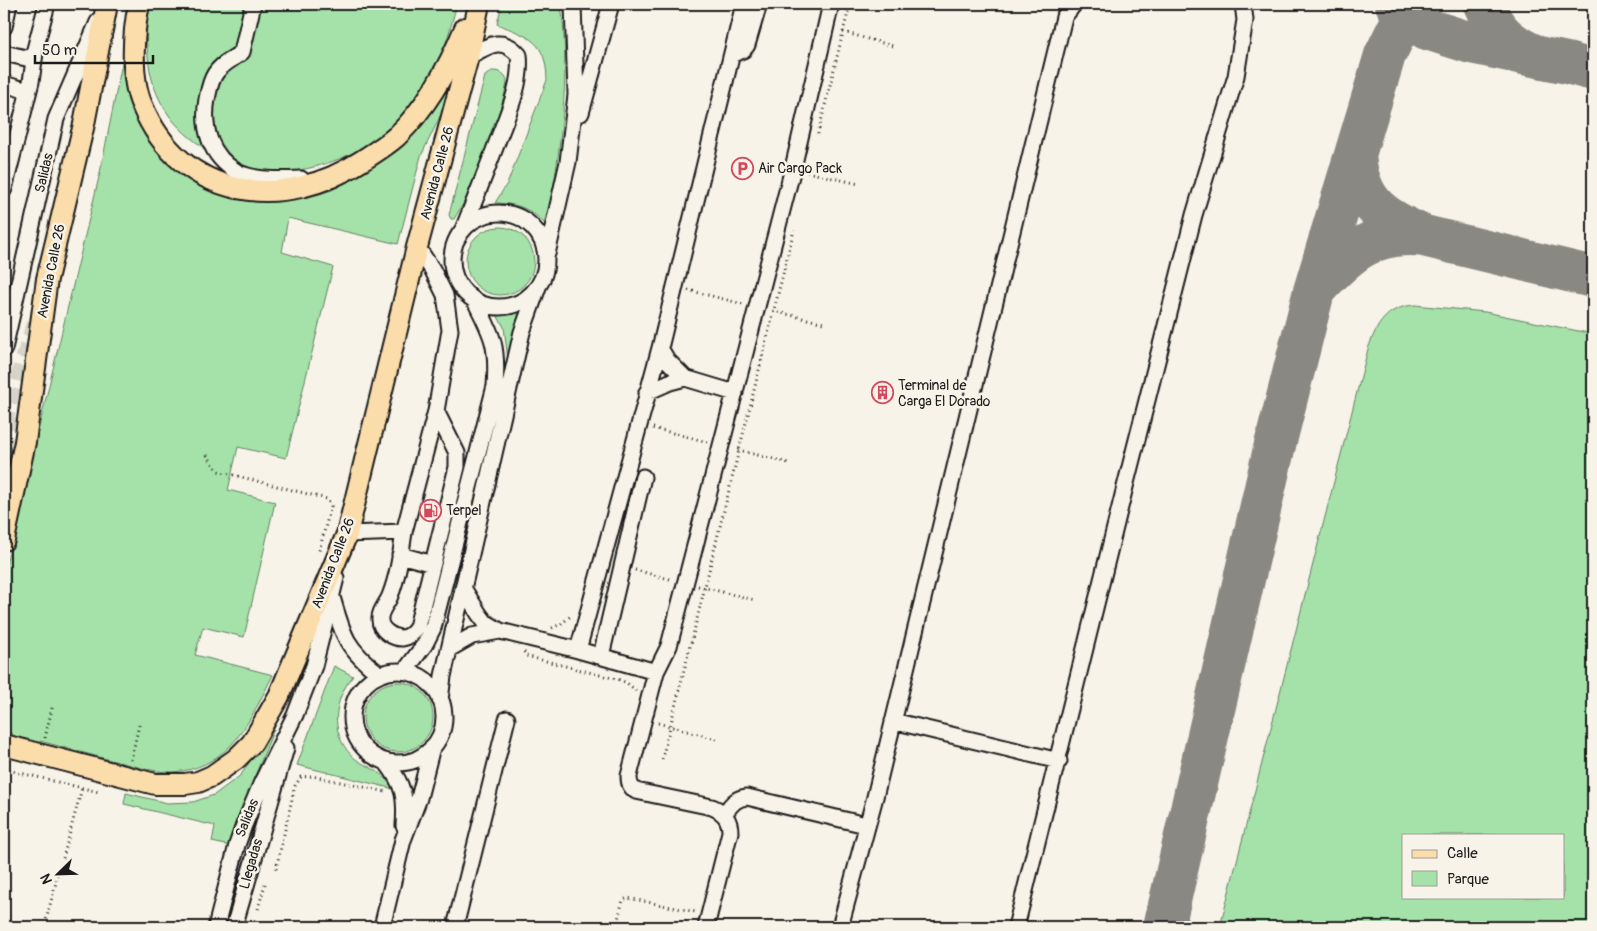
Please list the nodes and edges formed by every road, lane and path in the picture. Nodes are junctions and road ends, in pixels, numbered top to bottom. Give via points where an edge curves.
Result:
1 (8, 4) edge
2 (47, 4) edge
3 (106, 4) edge
4 (139, 4) edge
5 (253, 4) edge
6 (474, 4) edge
7 (479, 4) edge
8 (572, 4) edge
9 (611, 4) edge
10 (744, 4) edge
11 (759, 4) edge
12 (831, 4) edge
13 (850, 4) edge
14 (1074, 4) edge
15 (1243, 4) edge
16 (4, 27) edge
17 (843, 32) junction
18 (894, 46) dead end
19 (4, 53) edge
20 (34, 53) junction
21 (733, 54) junction
22 (468, 57) junction
23 (4, 84) edge
24 (28, 91) junction
25 (818, 135) dead end
26 (568, 162) junction
27 (793, 168) junction
28 (809, 172) junction
29 (330, 179) junction
30 (806, 181) dead end
31 (859, 184) dead end
32 (4, 189) edge
33 (795, 228) dead end
34 (462, 230) junction
35 (417, 247) junction
36 (546, 256) junction
37 (538, 287) junction
38 (475, 301) junction
39 (4, 348) edge
40 (660, 348) junction
41 (685, 378) junction
42 (647, 392) junction
43 (735, 394) junction
44 (436, 411) junction
45 (208, 455) dead end
46 (643, 477) dead end
47 (404, 532) junction
48 (347, 534) junction
49 (4, 540) edge
50 (400, 556) junction
51 (318, 558) dead end
52 (433, 564) junction
53 (463, 588) junction
54 (332, 596) junction
55 (574, 613) dead end
56 (548, 628) dead end
57 (503, 632) junction
58 (527, 638) junction
59 (449, 649) junction
60 (578, 650) junction
61 (600, 656) junction
62 (405, 671) junction
63 (656, 672) junction
64 (379, 674) junction
65 (638, 695) dead end
66 (440, 700) junction
67 (53, 704) dead end
68 (295, 715) junction
69 (507, 719) dead end
70 (644, 719) junction
71 (894, 720) junction
72 (139, 725) dead end
73 (670, 726) junction
74 (720, 740) dead end
75 (4, 744) edge
76 (44, 744) dead end
77 (432, 747) junction
78 (662, 759) dead end
79 (1059, 761) junction
80 (386, 762) junction
81 (129, 768) dead end
82 (4, 769) edge
83 (82, 788) junction
84 (99, 792) dead end
85 (386, 792) dead end
86 (724, 814) junction
87 (866, 825) junction
88 (403, 840) junction
89 (63, 858) dead end
90 (276, 869) dead end
91 (58, 875) dead end
92 (265, 884) dead end
93 (258, 909) dead end
94 (708, 921) edge
95 (45, 924) dead end
96 (216, 927) edge
97 (234, 927) edge
98 (382, 927) edge
99 (455, 927) edge
100 (616, 927) edge
101 (840, 927) edge
102 (1016, 927) edge

1 - 16 street
2 - 20 street
3 - 39 street, Salidas via 56,120
3 - 49 main road, Avenida Calle 26 via 84,124 47,279 25,442
4 - 29 main road via 134,40 141,104 172,153 217,184 238,190 281,191
5 - 29 street via 242,52 215,73 210,85 205,124 208,139 215,152 238,172 288,180
6 - 29 main road via 447,69 418,112 396,137
7 - 22 main road, Avenida Calle 26
8 - 26 street via 576,95
9 - 26 street
10 - 21 street
11 - 21 street via 747,45
12 - 27 street
13 - 17 path
14 - 71 street via 1064,18
15 - 79 street via 1245,20 1236,76 1190,234 1122,496
17 - 18 path
17 - 25 path
19 - 20 street via 30,58
20 - 24 street
21 - 40 street
22 - 34 street via 491,45 507,44 519,55 520,70 507,116
22 - 35 main road, Avenida Calle 26
23 - 24 street
24 - 32 street
26 - 36 street
27 - 28 path
27 - 43 street
28 - 30 path
28 - 31 path
33 - 73 path
34 - 36 street via 474,219 489,213 520,217 542,240
34 - 38 street via 452,260 455,276
35 - 44 street via 445,295 450,330
35 - 48 main road, Avenida Calle 26
36 - 37 street via 545,272
37 - 38 street via 516,304 488,306
37 - 53 street via 522,332
38 - 62 street via 496,350 495,386 433,628
40 - 41 street
40 - 42 street
41 - 42 street
41 - 43 street
42 - 60 street
43 - 63 street via 669,646
44 - 47 street
44 - 52 street via 457,453 457,467
45 - 51 path via 218,470 329,501 331,506
46 - 61 street
47 - 48 street
47 - 50 street
48 - 54 street
48 - 75 main road, Avenida Calle 26 via 279,696 252,743 224,769 198,782 155,784
50 - 52 street
50 - 52 street via 390,595 379,619 386,632 398,637 410,636 417,627
53 - 57 street via 485,622
53 - 59 street
54 - 64 street, Avenida Calle 26 via 339,623 350,645
54 - 68 street via 314,666
55 - 56 path via 561,624
57 - 58 street
57 - 59 street via 472,636
58 - 60 street
58 - 65 path via 526,656 620,680 633,687
59 - 66 street
60 - 61 street
61 - 63 street
62 - 64 street
62 - 66 street via 420,676 432,686
63 - 70 street
64 - 80 street via 358,692 351,720 362,746
66 - 77 street via 444,712 443,725
67 - 76 path
68 - 96 street, Salidas via 262,782 237,845
68 - 97 street, Llegadas
69 - 99 street
70 - 73 path
70 - 86 street via 629,776 632,788 712,807
71 - 79 street
71 - 87 street
72 - 81 path
73 - 74 path
73 - 78 path
77 - 80 street via 411,761
77 - 88 street via 419,798
79 - 102 street
80 - 88 street via 398,776 405,798
82 - 83 path
83 - 84 path
83 - 89 path
85 - 90 path via 312,776 301,777 295,786
86 - 87 street via 734,802 747,797
86 - 94 street via 730,832
87 - 101 street
88 - 98 street
91 - 95 path
92 - 93 path
94 - 100 path via 628,898 623,900

